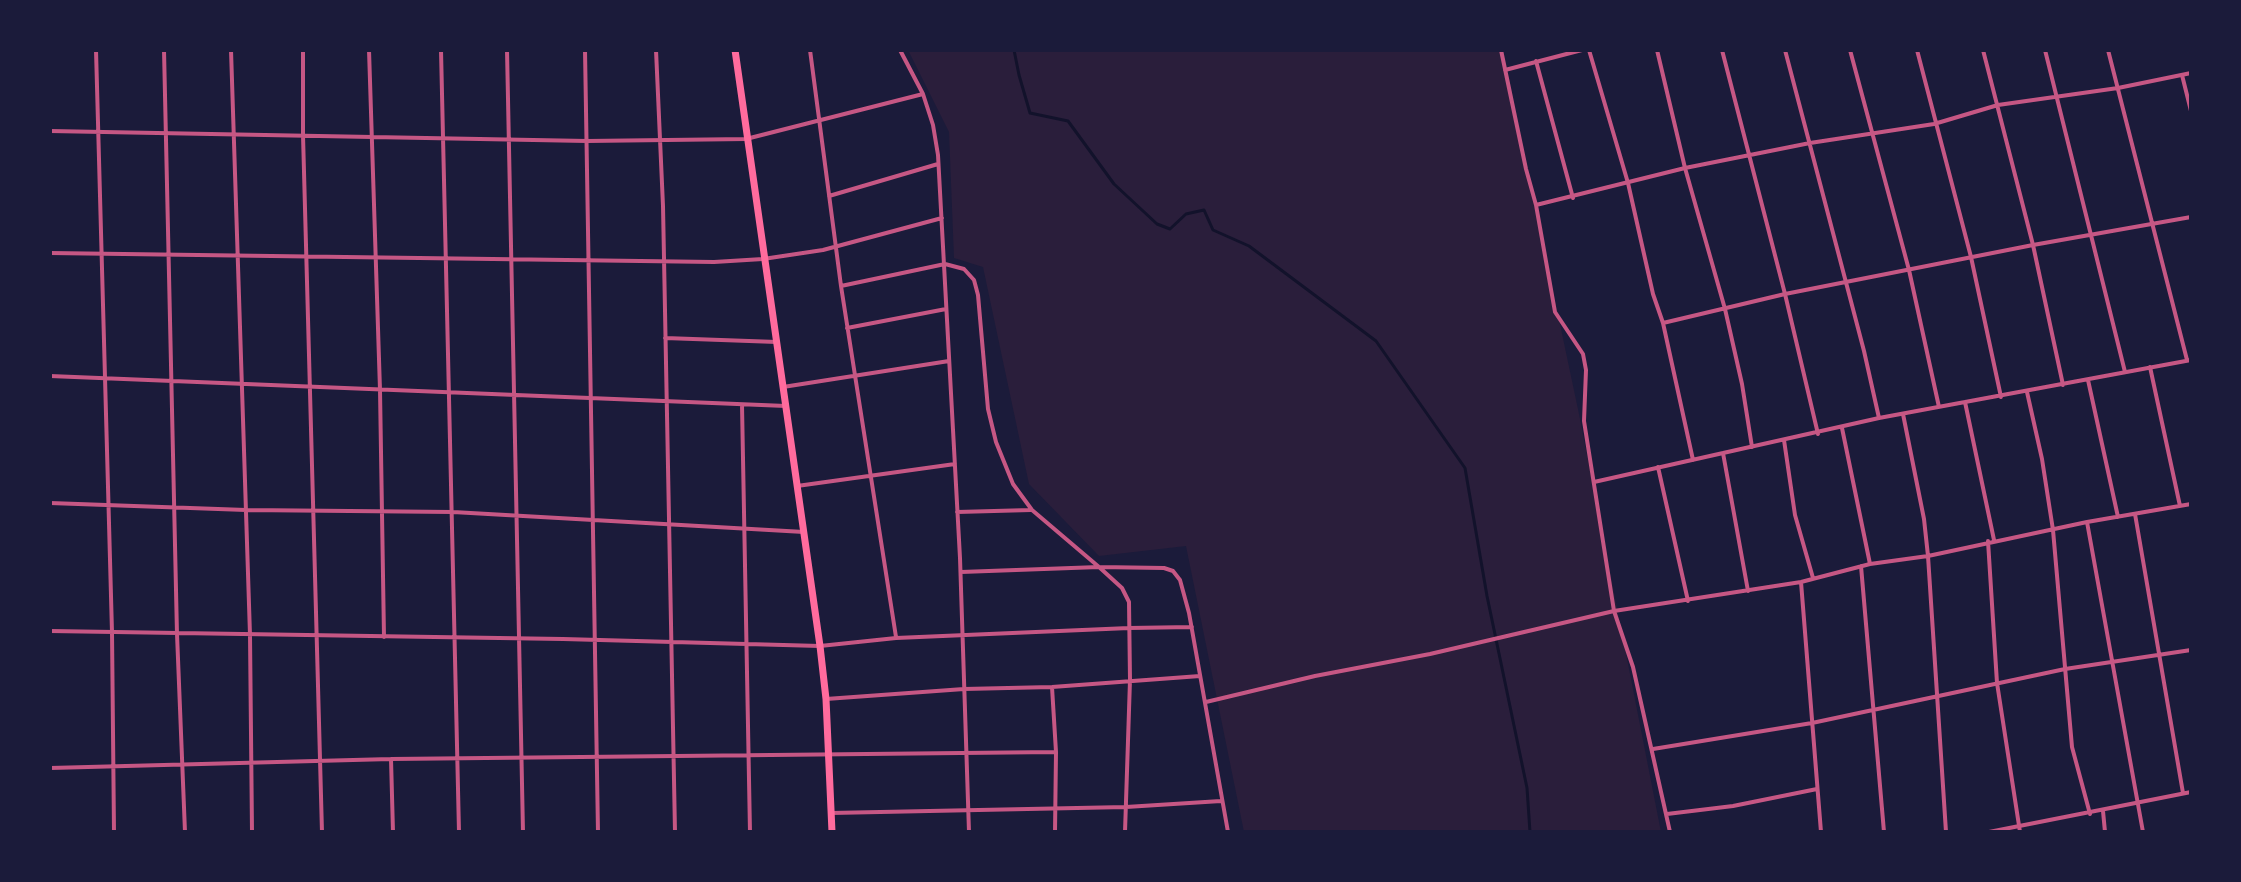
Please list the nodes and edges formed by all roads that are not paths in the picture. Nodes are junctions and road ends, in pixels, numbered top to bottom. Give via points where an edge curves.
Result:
1 (96, 50) edge
2 (164, 50) edge
3 (231, 50) edge
4 (303, 50) edge
5 (369, 50) edge
6 (441, 50) edge
7 (507, 50) edge
8 (585, 50) edge
9 (656, 50) edge
10 (735, 50) edge
11 (810, 50) edge
12 (900, 50) edge
13 (1501, 50) edge
14 (1582, 50) edge
15 (1589, 50) edge
16 (1657, 50) edge
17 (1722, 50) edge
18 (1785, 50) edge
19 (1850, 50) edge
20 (1917, 50) edge
21 (1983, 50) edge
22 (2045, 50) edge
23 (2108, 50) edge
24 (1536, 61) junction
25 (1505, 70) junction
26 (2191, 73) edge
27 (2181, 74) junction
28 (2118, 88) junction
29 (923, 94) junction
30 (2057, 96) junction
31 (1998, 105) junction
32 (2191, 111) edge
33 (820, 122) junction
34 (1934, 124) junction
35 (50, 131) edge
36 (98, 131) junction
37 (166, 133) junction
38 (1874, 133) junction
39 (234, 134) junction
40 (303, 135) junction
41 (372, 137) junction
42 (443, 138) junction
43 (509, 139) junction
44 (746, 139) junction
45 (587, 141) junction
46 (661, 141) junction
47 (1810, 143) junction
48 (1748, 155) junction
49 (939, 164) junction
50 (1685, 168) junction
51 (1628, 183) junction
52 (829, 196) junction
53 (1573, 198) junction
54 (1536, 205) junction
55 (2191, 217) edge
56 (942, 218) junction
57 (2154, 223) junction
58 (2092, 234) junction
59 (2033, 245) junction
60 (836, 246) junction
61 (50, 253) edge
62 (102, 254) junction
63 (169, 255) junction
64 (238, 256) junction
65 (307, 257) junction
66 (1971, 257) junction
67 (375, 258) junction
68 (446, 259) junction
69 (763, 259) junction
70 (512, 260) junction
71 (589, 261) junction
72 (663, 263) junction
73 (945, 264) junction
74 (1909, 270) junction
75 (1847, 282) junction
76 (841, 286) junction
77 (1785, 294) junction
78 (946, 309) junction
79 (1725, 309) junction
80 (1663, 323) junction
81 (847, 328) junction
82 (665, 338) junction
83 (777, 342) junction
84 (2189, 360) edge
85 (949, 361) junction
86 (2150, 367) junction
87 (2125, 372) junction
88 (50, 376) edge
89 (855, 376) junction
90 (105, 379) junction
91 (2088, 380) junction
92 (172, 382) junction
93 (242, 385) junction
94 (2063, 385) junction
95 (311, 387) junction
96 (783, 387) junction
97 (380, 390) junction
98 (2027, 392) junction
99 (449, 393) junction
100 (514, 396) junction
101 (2001, 397) junction
102 (592, 399) junction
103 (667, 402) junction
104 (1965, 402) junction
105 (742, 405) junction
106 (786, 406) junction
107 (1939, 407) junction
108 (1903, 414) junction
109 (1879, 418) junction
110 (1842, 428) junction
111 (1818, 434) junction
112 (1784, 440) junction
113 (1752, 447) junction
114 (1723, 453) junction
115 (1693, 460) junction
116 (955, 464) junction
117 (1658, 467) junction
118 (872, 475) junction
119 (1594, 482) junction
120 (797, 486) junction
121 (50, 503) edge
122 (109, 504) junction
123 (2191, 504) edge
124 (2180, 506) junction
125 (175, 507) junction
126 (246, 510) junction
127 (313, 510) junction
128 (1031, 510) junction
129 (383, 512) junction
130 (453, 512) junction
131 (957, 512) junction
132 (2135, 514) junction
133 (518, 515) junction
134 (2118, 517) junction
135 (594, 519) junction
136 (2087, 522) junction
137 (670, 523) junction
138 (744, 527) junction
139 (2053, 530) junction
140 (804, 532) junction
141 (1991, 541) junction
142 (1928, 556) junction
143 (1870, 564) junction
144 (1861, 566) junction
145 (1099, 567) junction
146 (961, 572) junction
147 (1813, 578) junction
148 (1801, 582) junction
149 (1748, 591) junction
150 (1688, 601) junction
151 (1614, 611) junction
152 (1192, 627) junction
153 (1129, 628) junction
154 (50, 631) edge
155 (112, 632) junction
156 (177, 634) junction
157 (250, 635) junction
158 (963, 636) junction
159 (318, 637) junction
160 (384, 637) junction
161 (455, 637) junction
162 (521, 638) junction
163 (896, 638) junction
164 (596, 640) junction
165 (673, 642) junction
166 (747, 644) junction
167 (820, 646) junction
168 (2191, 650) edge
169 (2159, 655) junction
170 (2112, 662) junction
171 (2065, 669) junction
172 (1200, 676) junction
173 (1130, 680) junction
174 (1997, 683) junction
175 (1052, 687) junction
176 (964, 689) junction
177 (1936, 696) junction
178 (826, 699) junction
179 (1206, 702) junction
180 (1874, 709) junction
181 (1812, 723) junction
182 (1653, 749) junction
183 (1056, 752) junction
184 (828, 753) junction
185 (966, 753) junction
186 (748, 754) junction
187 (674, 755) junction
188 (597, 756) junction
189 (523, 758) junction
190 (391, 759) junction
191 (457, 759) junction
192 (321, 760) junction
193 (252, 764) junction
194 (183, 766) junction
195 (113, 767) junction
196 (50, 768) edge
197 (1817, 789) junction
198 (2191, 792) edge
199 (2183, 793) junction
200 (1222, 801) junction
201 (2138, 802) junction
202 (1126, 807) junction
203 (1055, 808) junction
204 (968, 810) junction
205 (2103, 811) junction
206 (831, 813) junction
207 (1667, 814) junction
208 (2090, 814) junction
209 (2020, 829) edge
210 (114, 832) edge
211 (185, 832) edge
212 (252, 832) edge
213 (322, 832) edge
214 (393, 832) edge
215 (459, 832) edge
216 (523, 832) edge
217 (598, 832) edge
218 (675, 832) edge
219 (750, 832) edge
220 (832, 832) edge
221 (969, 832) edge
222 (1055, 832) edge
223 (1125, 832) edge
224 (1228, 832) edge
225 (1670, 832) edge
226 (1821, 832) edge
227 (1884, 832) edge
228 (1946, 832) edge
229 (1989, 832) edge
230 (2105, 832) edge
231 (2143, 832) edge

1 - 36 street
2 - 37 street
3 - 39 street
4 - 40 street
5 - 41 street
6 - 42 street
7 - 43 street
8 - 45 street
9 - 46 street
10 - 44 main road
11 - 33 street
12 - 29 street
13 - 25 street
14 - 24 street
15 - 51 street
16 - 50 street
17 - 48 street
18 - 47 street
19 - 38 street
20 - 34 street
21 - 31 street
22 - 30 street
23 - 28 street
24 - 25 street
24 - 53 street
25 - 54 street
26 - 27 street
27 - 28 street
27 - 32 street
28 - 30 street
28 - 57 street
29 - 33 street
29 - 49 street
30 - 31 street
30 - 58 street
31 - 34 street
31 - 59 street
33 - 44 street
33 - 52 street
34 - 38 street
34 - 66 street
35 - 36 street
36 - 37 street
36 - 62 street
37 - 39 street
37 - 63 street
38 - 47 street
38 - 74 street
39 - 40 street
39 - 64 street
40 - 41 street
40 - 65 street
41 - 42 street
41 - 67 street
42 - 43 street
42 - 68 street
43 - 45 street
43 - 70 street
44 - 46 street
44 - 69 main road
45 - 46 street
45 - 71 street
46 - 72 street
47 - 48 street
47 - 75 street
48 - 50 street
48 - 77 street
49 - 52 street
49 - 56 street
50 - 51 street
50 - 79 street
51 - 53 street
51 - 80 street
52 - 60 street
53 - 54 street
54 - 119 street via 1555,312 1583,354 1584,421
55 - 57 street
56 - 60 street
56 - 73 street
57 - 58 street
57 - 84 street
58 - 59 street
58 - 87 street
59 - 66 street
59 - 94 street
60 - 69 street
60 - 76 street
61 - 62 street
62 - 63 street
62 - 90 street
63 - 64 street
63 - 92 street
64 - 65 street
64 - 93 street
65 - 67 street
65 - 95 street
66 - 74 street
66 - 101 street
67 - 68 street
67 - 97 street
68 - 70 street
68 - 99 street
69 - 72 street
69 - 83 main road
70 - 71 street
70 - 100 street
71 - 72 street
71 - 102 street
72 - 82 street
73 - 76 street
73 - 78 street
73 - 128 street via 964,269 977,287 996,442 1013,484
74 - 75 street
74 - 107 street
75 - 77 street
75 - 109 street
76 - 81 street
77 - 79 street
77 - 111 street
78 - 81 street
78 - 85 street
79 - 80 street
79 - 113 street
80 - 115 street
81 - 89 street
82 - 83 street
82 - 103 street
83 - 96 main road
84 - 86 street
85 - 89 street
85 - 116 street
86 - 87 street
86 - 124 street
87 - 91 street
88 - 90 street
89 - 96 street
89 - 118 street
90 - 92 street
90 - 122 street
91 - 94 street
91 - 134 street
92 - 93 street
92 - 125 street
93 - 95 street
93 - 126 street
94 - 98 street
95 - 97 street
95 - 127 street
96 - 106 main road
97 - 99 street
97 - 129 street
98 - 101 street
98 - 139 street
99 - 100 street
99 - 130 street
100 - 102 street
100 - 133 street
101 - 104 street
102 - 103 street
102 - 135 street
103 - 105 street
103 - 137 street
104 - 107 street
104 - 141 street
105 - 106 street
105 - 138 street
106 - 120 main road
107 - 108 street
108 - 109 street
108 - 142 street
109 - 110 street
110 - 111 street
110 - 143 street
111 - 112 street
112 - 113 street
112 - 147 street via 1795,515
113 - 114 street
114 - 115 street
114 - 149 street
115 - 117 street
116 - 118 street
116 - 131 street
117 - 119 street
117 - 150 street
118 - 120 street
118 - 163 street
119 - 151 street
120 - 140 main road
121 - 122 street
122 - 125 street
122 - 155 street
123 - 124 street
124 - 132 street
125 - 126 street
125 - 156 street
126 - 127 street
126 - 157 street
127 - 129 street
127 - 159 street
128 - 131 street
128 - 145 street
129 - 130 street
129 - 160 street
130 - 133 street
130 - 161 street
131 - 146 street
132 - 134 street
132 - 169 street
133 - 135 street
133 - 162 street
134 - 136 street
135 - 137 street
135 - 164 street
136 - 139 street
136 - 170 street
137 - 138 street
137 - 165 street
138 - 140 street
138 - 166 street
139 - 141 street
139 - 171 street
140 - 167 main road
141 - 142 street
141 - 174 street
142 - 143 street
142 - 177 street
143 - 144 street
144 - 147 street
144 - 180 street
145 - 146 street
145 - 152 street via 1173,571
145 - 153 street via 1129,602
146 - 158 street
147 - 148 street
148 - 149 street
148 - 181 street
149 - 150 street
150 - 151 street
151 - 179 street
151 - 182 street
152 - 153 street
152 - 172 street
153 - 158 street
153 - 173 street
154 - 155 street
155 - 156 street
155 - 195 street
156 - 157 street
156 - 194 street
157 - 159 street
157 - 193 street
158 - 163 street
158 - 176 street
159 - 160 street
159 - 192 street
160 - 161 street
161 - 162 street
161 - 191 street
162 - 164 street
162 - 189 street
163 - 167 street
164 - 165 street
164 - 188 street
165 - 166 street
165 - 187 street
166 - 167 street
166 - 186 street
167 - 178 main road
168 - 169 street
169 - 170 street
169 - 199 street
170 - 171 street
170 - 201 street
171 - 174 street
171 - 208 street via 2072,747
172 - 173 street
172 - 179 street
173 - 175 street
173 - 202 street
174 - 177 street
174 - 209 street
175 - 176 street
175 - 183 street
176 - 178 street
176 - 185 street
177 - 180 street
177 - 228 street
178 - 184 main road
179 - 200 street
180 - 181 street
180 - 227 street
181 - 182 street
181 - 197 street
182 - 207 street
183 - 185 street
183 - 203 street
184 - 185 street
184 - 186 street
184 - 206 main road
185 - 204 street
186 - 187 street
186 - 219 street
187 - 188 street
187 - 218 street
188 - 189 street
188 - 217 street
189 - 191 street
189 - 216 street
190 - 191 street
190 - 192 street
190 - 214 street
191 - 215 street
192 - 193 street
192 - 213 street
193 - 194 street
193 - 212 street
194 - 195 street
194 - 211 street
195 - 196 street
195 - 210 street
197 - 207 street
197 - 226 street
198 - 199 street
199 - 201 street
200 - 202 street
200 - 224 street
201 - 205 street
201 - 231 street
202 - 203 street
202 - 223 street
203 - 204 street
203 - 222 street
204 - 206 street
204 - 221 street
205 - 208 street
205 - 230 street
206 - 220 main road
207 - 225 street
208 - 209 street
209 - 229 street

